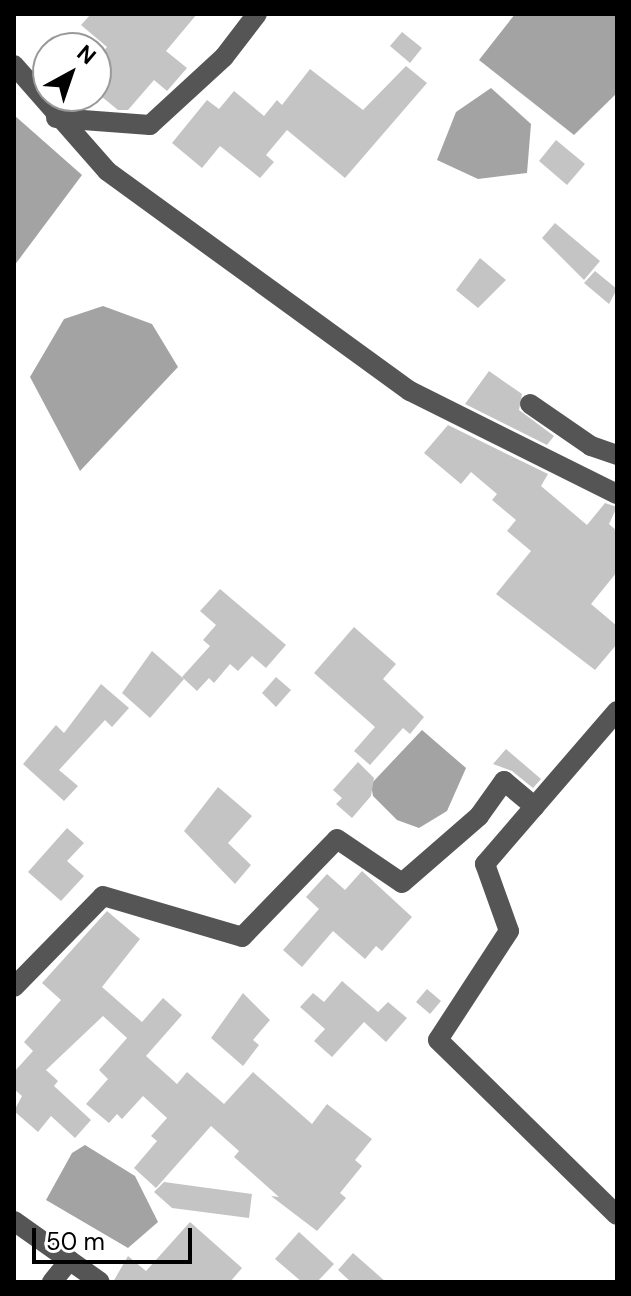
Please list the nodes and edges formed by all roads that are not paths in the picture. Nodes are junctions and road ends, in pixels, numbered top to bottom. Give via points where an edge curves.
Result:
1 (257, 14) edge
2 (14, 65) edge
3 (56, 118) junction
4 (530, 404) dead end
5 (617, 455) edge
6 (617, 494) edge
7 (617, 711) edge
8 (535, 807) junction
9 (14, 987) edge
10 (617, 1215) edge
11 (14, 1221) edge
12 (70, 1260) junction
13 (52, 1282) edge
14 (100, 1282) edge

1 - 3 street via 224,57 150,125
2 - 3 street
3 - 6 street via 107,171 410,391
4 - 5 street via 591,446
7 - 8 street
8 - 9 street via 504,781 479,816 402,883 337,839 242,937 103,896
8 - 10 street via 485,864 509,931 438,1040
11 - 12 street
12 - 13 street
12 - 14 street

